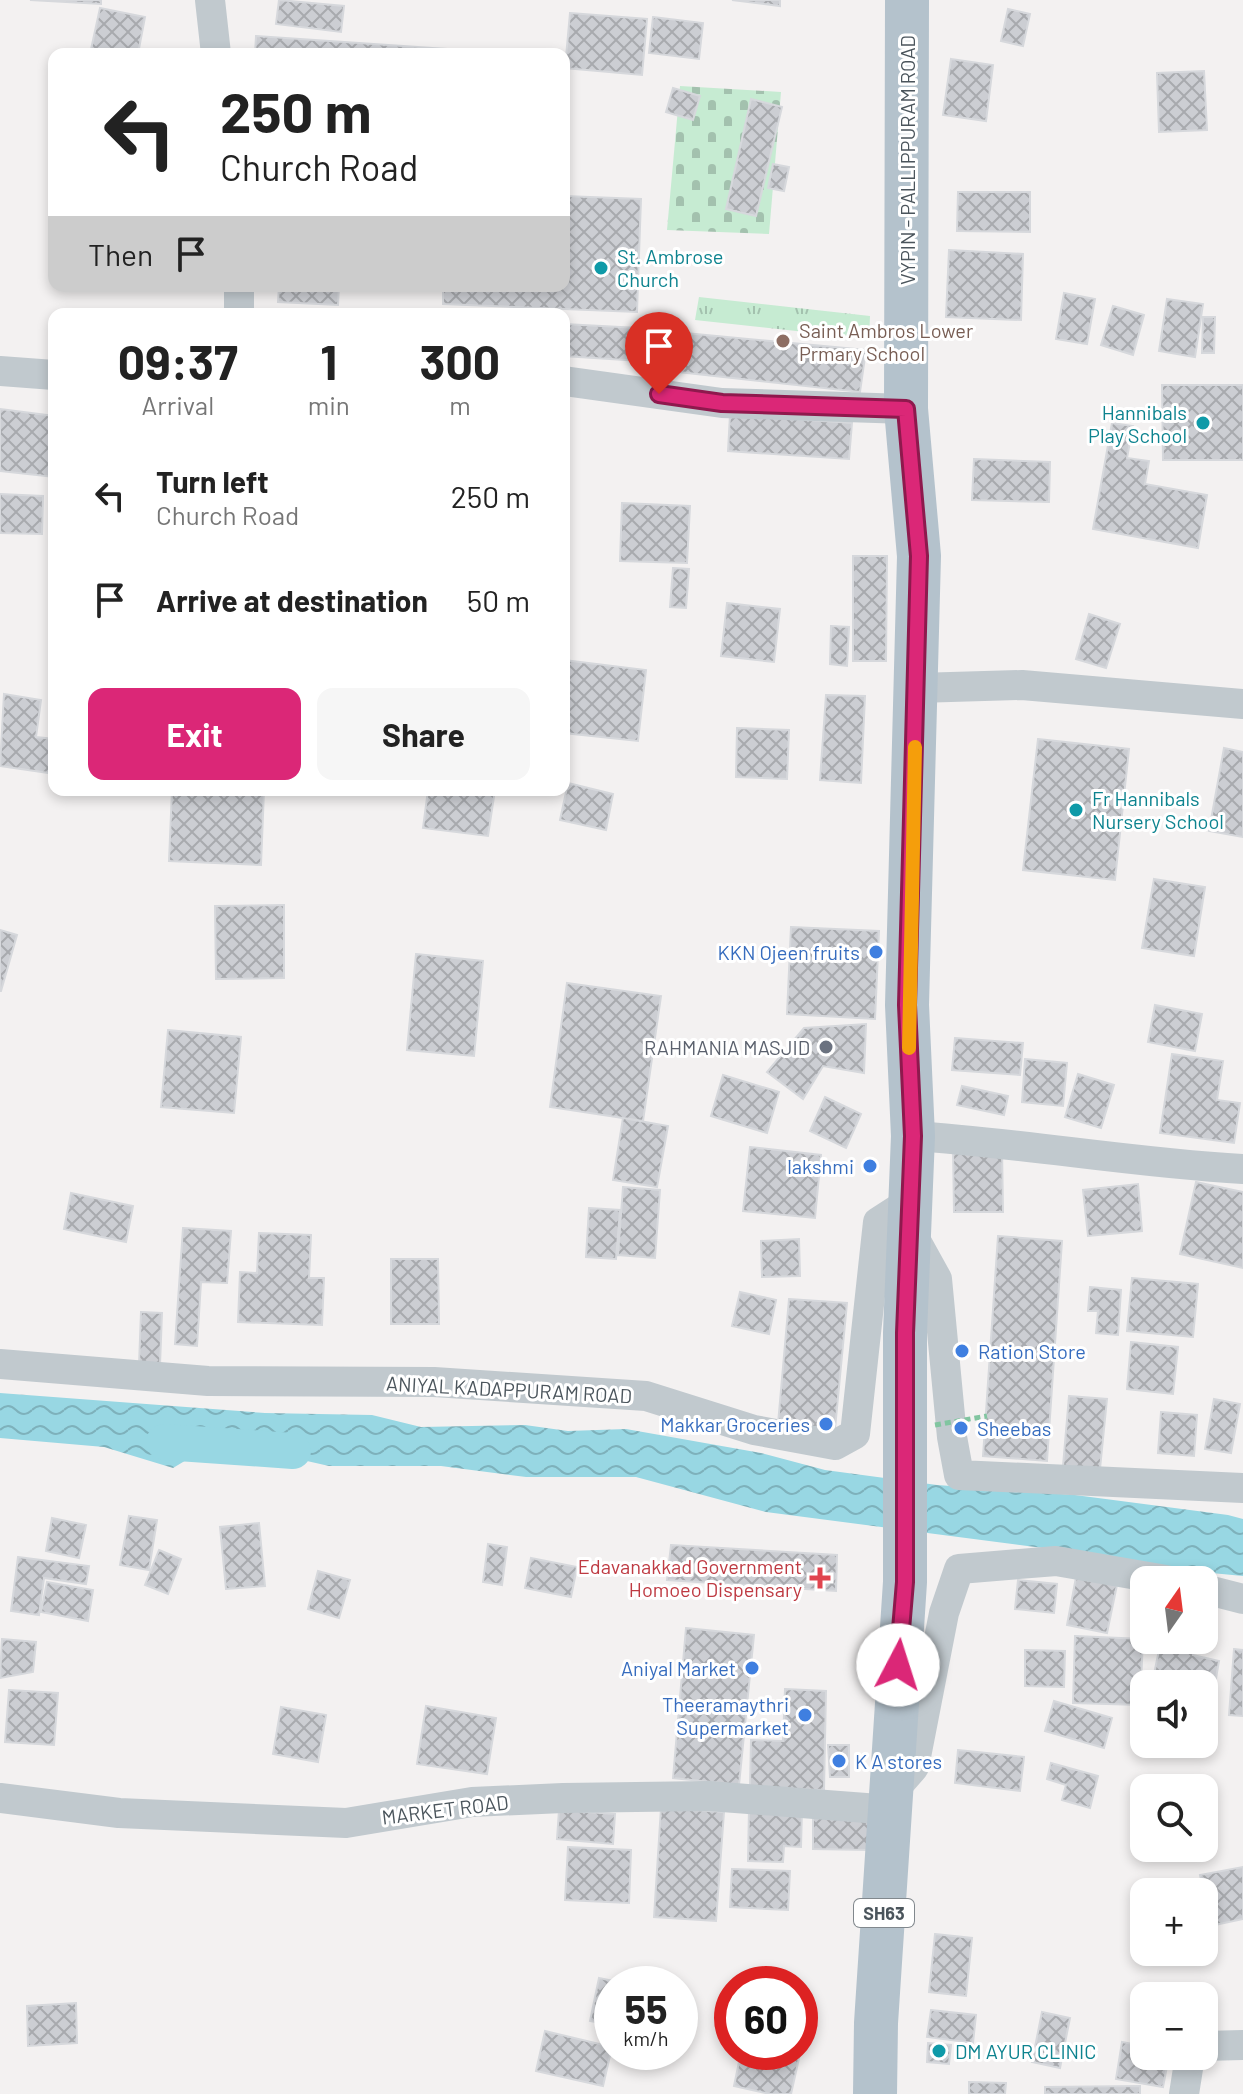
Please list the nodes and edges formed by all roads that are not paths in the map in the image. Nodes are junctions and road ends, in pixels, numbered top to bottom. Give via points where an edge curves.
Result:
1 (210, 0) edge
2 (907, 0) edge
3 (215, 48) edge
4 (0, 371) edge
5 (48, 375) edge
6 (570, 382) edge
7 (906, 409) junction
8 (917, 688) junction
9 (1243, 704) edge
10 (913, 1136) junction
11 (1243, 1169) edge
12 (910, 1216) junction
13 (0, 1364) edge
14 (1243, 1488) edge
15 (1130, 1574) edge
16 (1218, 1593) edge
17 (1243, 1599) edge
18 (0, 1798) edge
19 (893, 1800) junction
20 (1243, 2045) edge
21 (1218, 2046) edge
22 (1188, 2070) edge
23 (875, 2094) edge
24 (1184, 2094) edge

1 - 3 street
2 - 7 main road, VYPIN - PALLIPPURAM ROAD / SH63
4 - 5 street
6 - 7 street via 722,403
7 - 8 main road, VYPIN - PALLIPPURAM ROAD / SH63 via 919,556
8 - 9 street via 1022,685
8 - 10 main road, VYPIN - PALLIPPURAM ROAD / SH63 via 907,1005
10 - 11 street
10 - 12 main road, VYPIN - PALLIPPURAM ROAD / SH63
12 - 13 street, ANIYAL KADAPPURAM ROAD via 878,1222 855,1434 835,1445 754,1430 646,1396 434,1382 208,1381
12 - 14 street via 937,1279 959,1475
12 - 19 main road, VYPIN - PALLIPPURAM ROAD / SH63 via 905,1582
15 - 19 street via 1056,1561 959,1569 944,1613 914,1767
16 - 17 street
18 - 19 street, MARKET ROAD via 119,1813 346,1823 472,1802 563,1798
19 - 23 main road, VYPIN - PALLIPPURAM ROAD / SH63
20 - 21 street
22 - 24 street

